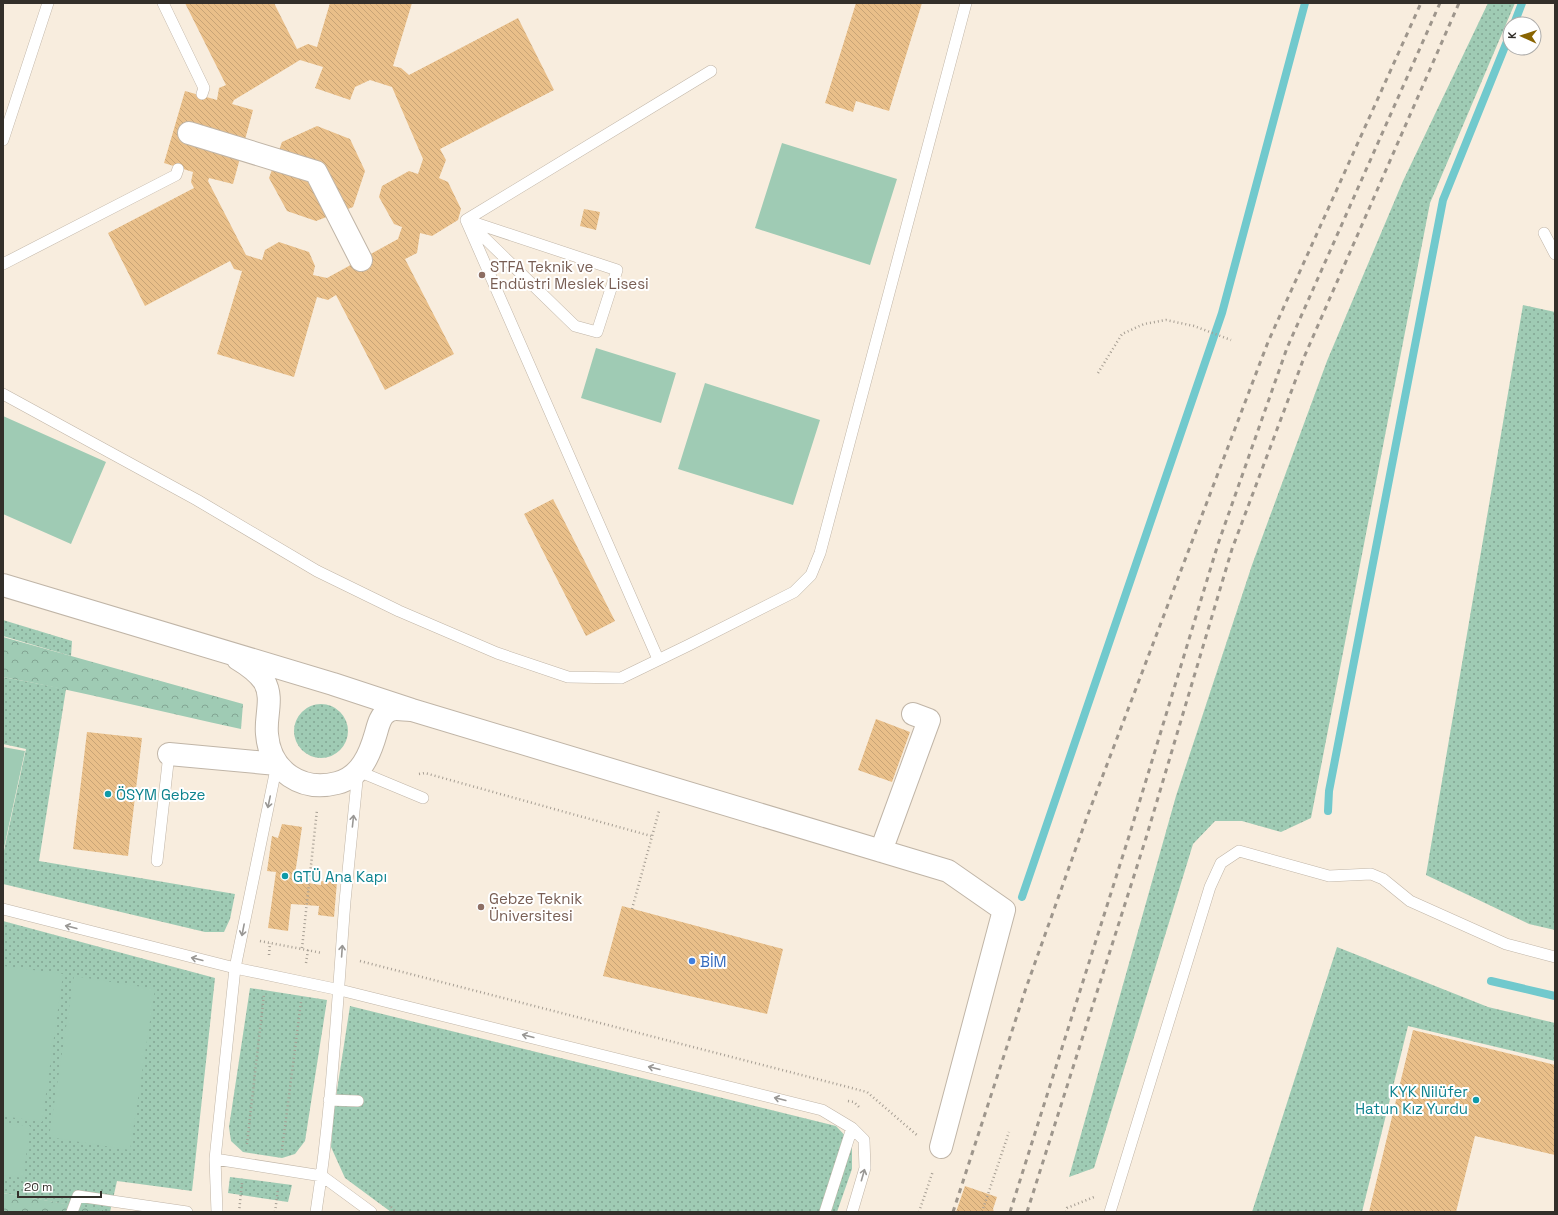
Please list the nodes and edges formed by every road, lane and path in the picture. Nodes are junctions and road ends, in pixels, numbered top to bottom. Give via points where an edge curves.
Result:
1 (48, 3) edge
2 (163, 3) edge
3 (966, 3) edge
4 (711, 71) dead end
5 (202, 94) dead end
6 (189, 133) dead end
7 (3, 140) edge
8 (178, 169) dead end
9 (466, 220) junction
10 (1544, 233) dead end
11 (1555, 254) edge
12 (361, 260) dead end
13 (3, 264) edge
14 (1231, 340) dead end
15 (1098, 373) dead end
16 (3, 394) edge
17 (3, 584) edge
18 (208, 645) junction
19 (658, 659) junction
20 (412, 710) junction
21 (913, 714) dead end
22 (169, 754) joint
23 (277, 764) junction
24 (358, 771) junction
25 (384, 782) junction
26 (319, 786) junction
27 (666, 787) junction
28 (423, 798) dead end
29 (651, 836) junction
30 (881, 852) junction
31 (157, 860) dead end
32 (632, 908) dead end
33 (3, 909) edge
34 (241, 937) junction
35 (270, 942) junction
36 (302, 948) junction
37 (308, 950) junction
38 (342, 957) junction
39 (1555, 957) edge
40 (235, 968) junction
41 (266, 975) junction
42 (303, 982) junction
43 (340, 990) junction
44 (329, 1100) junction
45 (358, 1101) dead end
46 (852, 1128) junction
47 (1009, 1132) dead end
48 (941, 1147) junction
49 (215, 1159) junction
50 (244, 1163) junction
51 (280, 1169) junction
52 (322, 1176) junction
53 (1067, 1208) dead end
54 (72, 1212) edge
55 (187, 1212) edge
56 (217, 1212) edge
57 (239, 1212) edge
58 (275, 1212) edge
59 (316, 1212) edge
60 (371, 1212) edge
61 (825, 1212) edge
62 (852, 1212) edge
63 (919, 1212) edge
64 (982, 1212) edge
65 (1066, 1212) edge
66 (1110, 1212) edge

1 - 7 lane
2 - 5 lane via 204,88
3 - 19 lane via 820,553 812,575 794,592
4 - 9 lane
6 - 12 street via 316,172
8 - 13 lane via 176,175
9 - 9 lane via 618,270 597,332 575,326
9 - 19 lane
10 - 11 lane
14 - 15 path via 1194,326 1166,320 1144,324 1122,334
16 - 19 lane via 197,500 317,572 497,653 568,677 620,678
17 - 18 street
18 - 20 street
18 - 23 street via 233,656 254,670 264,681 270,699 266,733 269,749
20 - 24 street via 396,709 387,712 379,722 368,758
20 - 27 street
21 - 30 street via 929,720
22 - 23 street
22 - 31 lane
23 - 26 street via 290,777 307,785
23 -> 34 lane
24 - 25 lane
24 - 26 street via 343,782
38 -> 24 lane
25 - 28 lane
25 - 29 path via 425,772
26 - 36 path
27 - 29 path
27 - 30 street
29 - 32 path
30 - 48 street via 948,871 1004,910
40 -> 33 lane
34 - 35 path
34 - 40 lane
35 - 36 path
35 - 41 path
36 - 37 path
37 - 38 path
37 - 42 path
38 - 43 lane
38 - 48 path via 867,1092 925,1142
39 - 66 lane via 1506,944 1410,901 1383,879 1371,874 1329,876 1239,851 1220,863 1210,887
40 - 41 lane
40 - 49 lane
41 - 42 lane
41 - 50 path
42 - 43 lane
42 - 51 path
43 - 44 lane
46 -> 43 lane via 822,1110
44 - 45 lane
44 - 52 lane
46 - 61 lane
62 -> 46 lane via 865,1168 864,1140
47 - 64 path
48 - 63 path
49 - 50 lane
49 - 56 lane
50 - 51 lane
50 - 57 path
51 - 52 lane
51 - 58 path
52 - 59 lane
52 - 60 lane
53 - 65 path
54 - 55 lane via 78,1196

